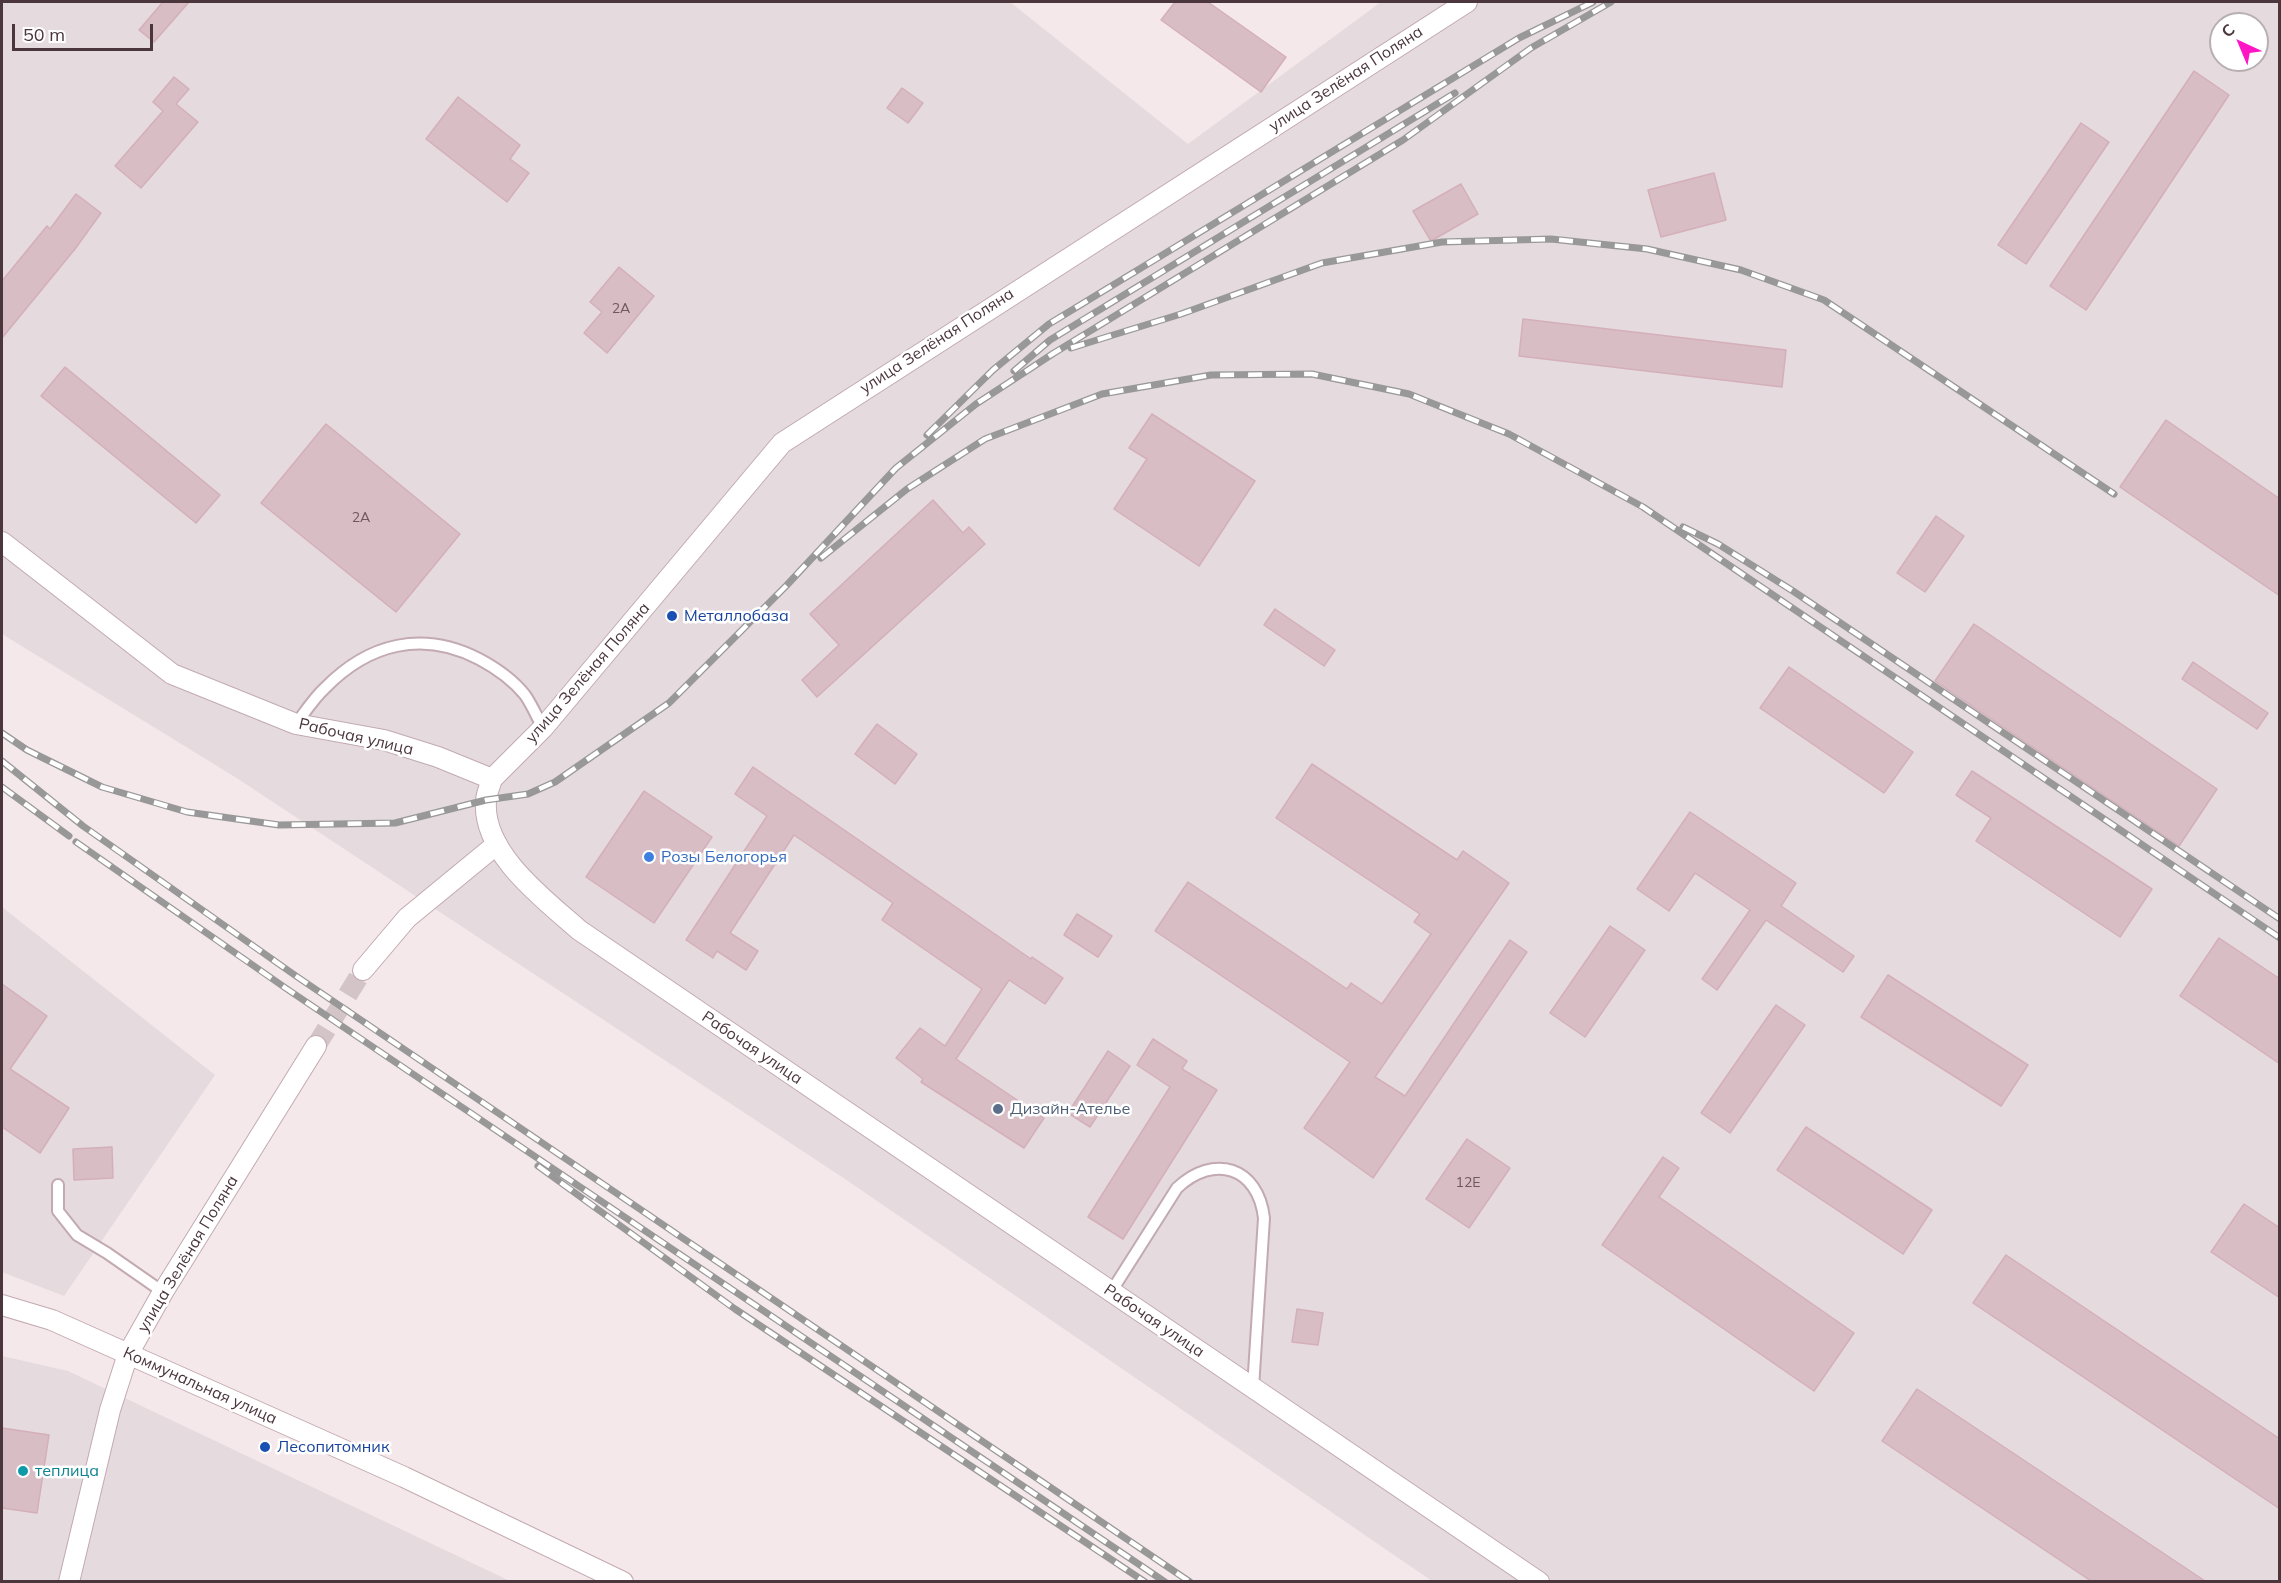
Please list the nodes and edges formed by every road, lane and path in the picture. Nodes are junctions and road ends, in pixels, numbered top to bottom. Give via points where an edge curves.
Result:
1 (1467, 2) edge
2 (2, 542) edge
3 (296, 724) junction
4 (543, 728) junction
5 (492, 779) junction
6 (497, 844) junction
7 (363, 970) tunnel mouth
8 (316, 1046) tunnel mouth
9 (58, 1185) dead end
10 (1111, 1292) junction
11 (163, 1293) junction
12 (2, 1305) edge
13 (128, 1354) junction
14 (1253, 1388) junction
15 (69, 1581) edge
16 (623, 1581) edge
17 (1539, 1581) edge

1 - 4 street, улица Зелёная Поляна via 782,443
2 - 3 street, Рабочая улица via 172,674
3 - 4 lane via 325,687 352,666 379,651 404,643 426,642 458,648 498,669 525,695
3 - 5 street, Рабочая улица via 384,740
4 - 5 street, улица Зелёная Поляна
5 - 6 street, Рабочая улица via 486,800 487,820
6 - 7 street via 407,918
6 - 10 street, Рабочая улица via 528,884 579,930
8 - 11 street, улица Зелёная Поляна
9 - 11 lane via 58,1211 77,1235
10 - 14 street, Рабочая улица
10 - 14 lane via 1177,1188 1190,1175 1208,1168 1227,1169 1244,1176 1262,1202 1264,1218
11 - 13 street, улица Зелёная Поляна
12 - 13 street, Коммунальная улица via 52,1320
13 - 15 street, улица Зелёная Поляна via 110,1410
13 - 16 street, Коммунальная улица via 404,1477
14 - 17 street, Рабочая улица

